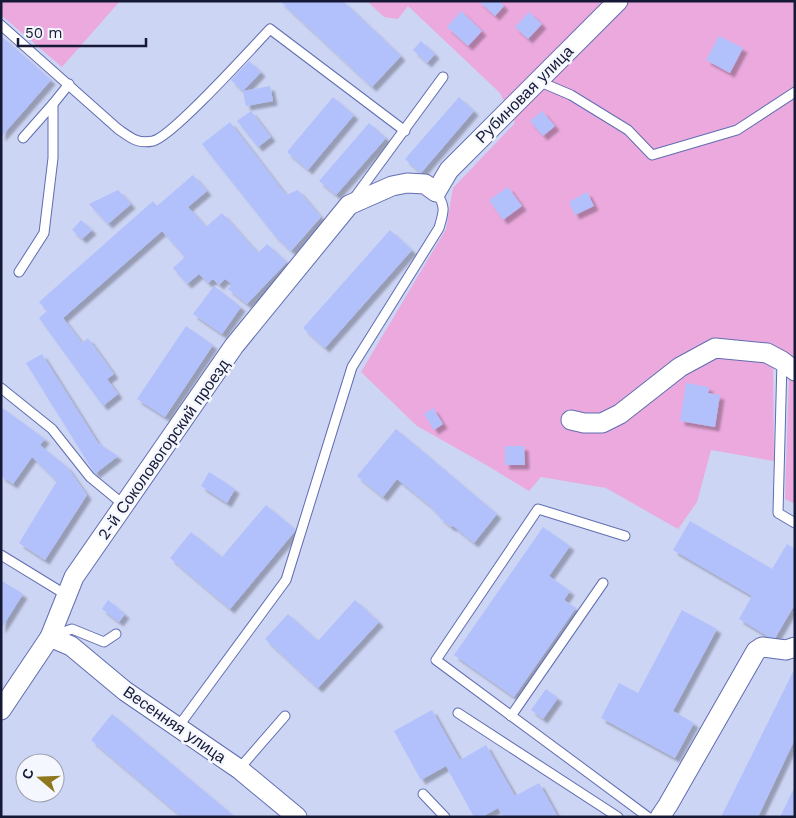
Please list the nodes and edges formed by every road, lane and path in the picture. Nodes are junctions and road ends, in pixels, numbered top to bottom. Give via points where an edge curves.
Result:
1 (618, 1) edge
2 (1, 25) edge
3 (443, 78) dead end
4 (538, 81) junction
5 (68, 84) junction
6 (795, 92) edge
7 (54, 104) junction
8 (405, 131) junction
9 (22, 138) dead end
10 (436, 192) junction
11 (349, 206) junction
12 (19, 272) dead end
13 (788, 366) edge
14 (1, 388) edge
15 (571, 420) dead end
16 (124, 505) junction
17 (795, 523) edge
18 (624, 536) dead end
19 (1, 555) edge
20 (603, 583) dead end
21 (68, 596) junction
22 (116, 634) dead end
23 (50, 637) junction
24 (795, 647) edge
25 (1, 710) edge
26 (458, 713) dead end
27 (285, 716) dead end
28 (511, 716) junction
29 (178, 727) junction
30 (239, 769) junction
31 (424, 794) dead end
32 (297, 817) edge
33 (445, 817) edge
34 (618, 817) edge
35 (648, 817) edge
36 (660, 817) edge

1 - 4 street, Рубиновая улица
2 - 5 lane
3 - 8 lane
4 - 6 lane via 571,96 628,130 652,155 737,130
4 - 10 street, Рубиновая улица via 448,170
5 - 7 lane
5 - 8 lane via 118,129 138,142 156,140 184,118 270,29
7 - 9 lane
7 - 12 lane via 53,158 44,233
8 - 11 lane
10 - 11 street via 426,184 407,183 392,186
10 - 29 lane via 444,210 439,228 352,367 286,580
11 - 16 street, 2-й Соколовогорский проезд via 234,346
13 - 15 street via 766,353 715,348 680,367 620,414 602,423
13 - 17 lane via 778,513
14 - 16 lane via 52,429 90,478
16 - 21 street, 2-й Соколовогорский проезд via 74,577
18 - 28 lane via 538,509 436,660
19 - 21 lane
20 - 28 lane
21 - 23 street, 2-й Соколовогорский проезд
22 - 23 lane via 104,642 72,630
23 - 25 street, 2-й Соколовогорский проезд
23 - 29 street, Весенняя улица via 71,646
24 - 36 street via 786,650 762,646 756,651
26 - 34 lane
27 - 30 lane
28 - 35 lane
29 - 30 street, Весенняя улица
30 - 32 street, Весенняя улица
31 - 33 lane

